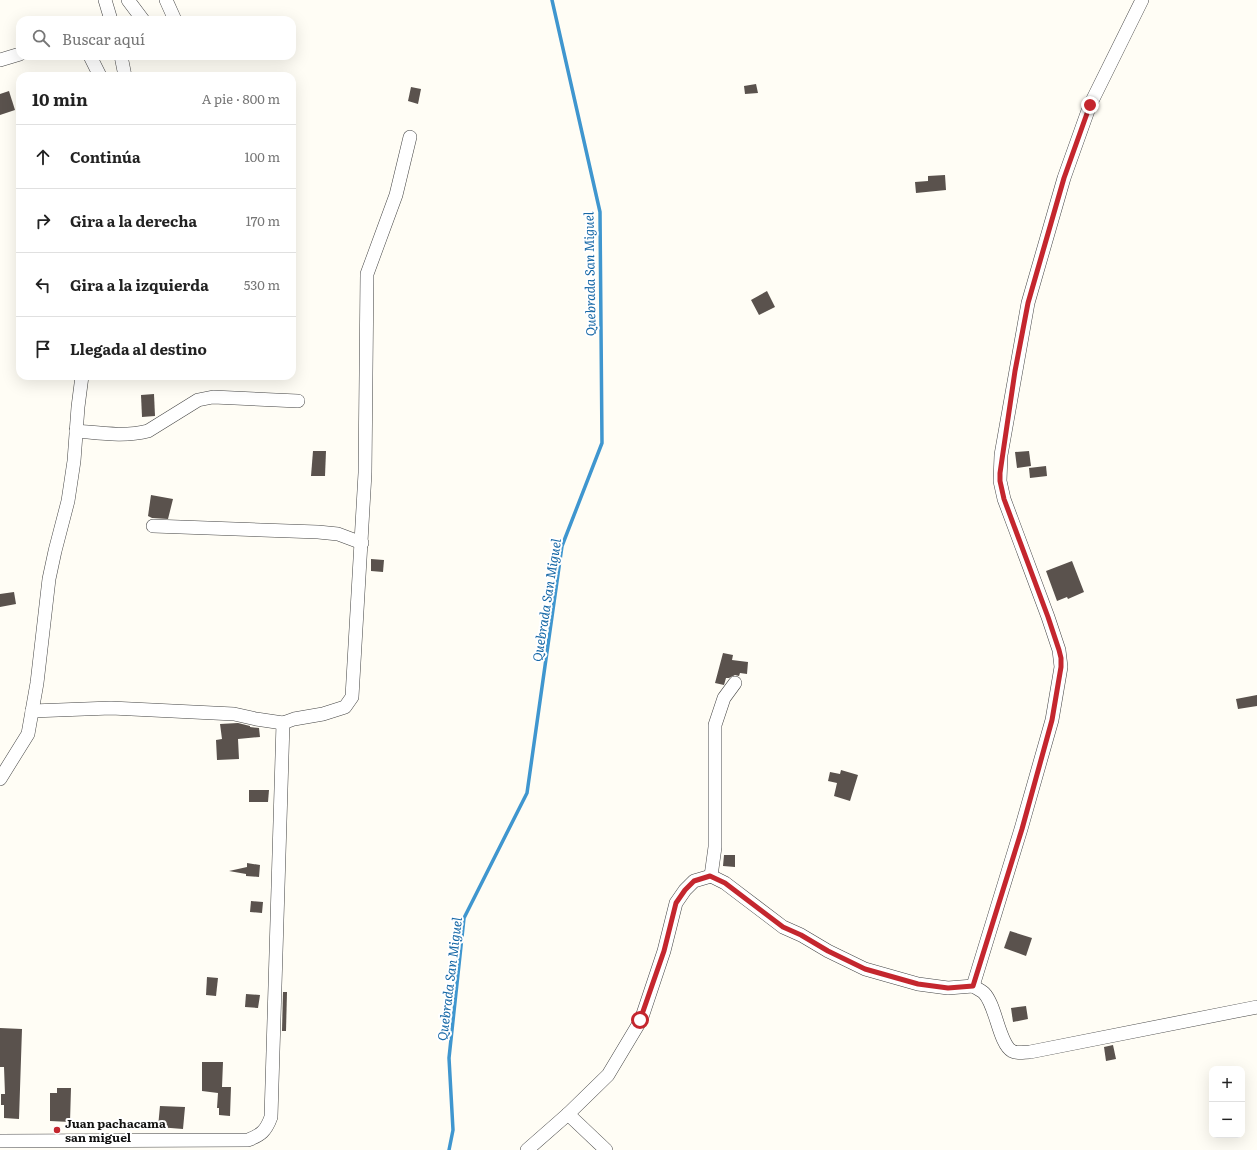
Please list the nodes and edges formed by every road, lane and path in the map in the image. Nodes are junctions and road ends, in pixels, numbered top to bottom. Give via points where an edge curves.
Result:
1 (105, 0) edge
2 (128, 0) edge
3 (166, 0) edge
4 (1142, 0) edge
5 (110, 16) edge
6 (140, 16) edge
7 (173, 16) edge
8 (16, 55) edge
9 (1, 59) edge
10 (92, 60) edge
11 (122, 60) edge
12 (98, 72) edge
13 (124, 72) edge
14 (410, 137) dead end
15 (82, 380) edge
16 (298, 401) dead end
17 (76, 431) junction
18 (153, 526) dead end
19 (362, 543) junction
20 (735, 683) dead end
21 (32, 711) junction
22 (283, 723) junction
23 (2, 774) edge
24 (710, 876) junction
25 (973, 986) junction
26 (1257, 1007) edge
27 (568, 1114) junction
28 (0, 1140) edge
29 (186, 1145) edge
30 (251, 1145) edge
31 (527, 1150) edge
32 (606, 1150) edge

1 - 5 street
2 - 6 street
3 - 7 street
4 - 25 street via 1090,105 1064,178 1028,303 1015,371 1001,455 1000,481 1004,499 1059,650 1061,667 1052,720 1022,829
8 - 9 street
10 - 12 street
11 - 13 street
14 - 19 street via 396,195 367,274
15 - 17 street
16 - 17 street via 213,397 198,400 141,433
17 - 21 street via 68,501 49,579
18 - 19 street via 318,532 338,534
19 - 22 street via 352,697 345,707
20 - 24 street via 724,698 715,725 714,847
21 - 22 street via 111,708 234,714
21 - 23 street via 28,734
22 - 30 street via 270,1117 268,1126
24 - 25 street via 725,883 783,927 865,969 918,984 948,988
24 - 27 street via 694,881 676,903 664,951 640,1020 608,1075
25 - 26 street via 983,992 990,1001 1006,1044 1010,1050 1017,1053
27 - 31 street
27 - 32 street
28 - 29 street
29 - 30 street

